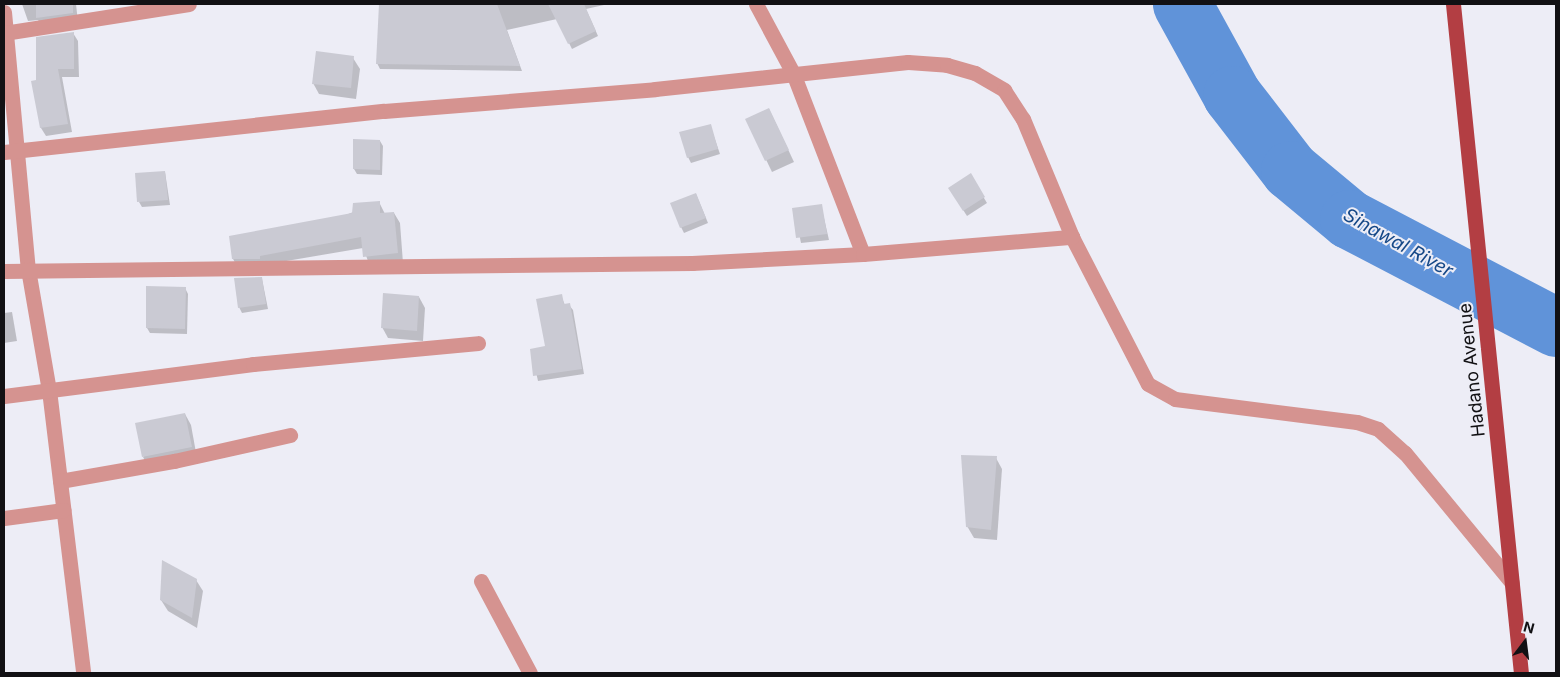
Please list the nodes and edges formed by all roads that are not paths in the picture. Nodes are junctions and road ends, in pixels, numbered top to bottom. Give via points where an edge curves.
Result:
1 (190, 4) edge
2 (756, 4) edge
3 (1453, 4) edge
4 (4, 12) edge
5 (5, 33) edge
6 (793, 73) junction
7 (11, 151) edge
8 (1072, 236) junction
9 (862, 254) junction
10 (28, 269) junction
11 (4, 271) edge
12 (478, 343) dead end
13 (49, 390) junction
14 (4, 396) edge
15 (290, 435) dead end
16 (60, 481) junction
17 (63, 510) junction
18 (4, 518) edge
19 (481, 581) dead end
20 (1512, 583) junction
21 (83, 673) edge
22 (530, 673) edge
23 (1522, 673) edge

1 - 5 street
2 - 6 street
3 - 20 main road, Hadano Avenue
4 - 5 street
5 - 7 street
6 - 7 street via 655,89 384,111
6 - 8 street via 908,62 946,65 975,73 1004,90 1024,120
6 - 9 street
7 - 10 street
8 - 9 street
8 - 20 street via 1148,384 1175,400 1357,422 1378,429 1399,446
9 - 10 street via 692,264
10 - 11 street
10 - 13 street
12 - 13 street via 253,364
13 - 14 street
13 - 16 street
15 - 16 street via 183,459
16 - 17 street
17 - 18 street
17 - 21 street
19 - 22 street
20 - 23 main road, Hadano Avenue

